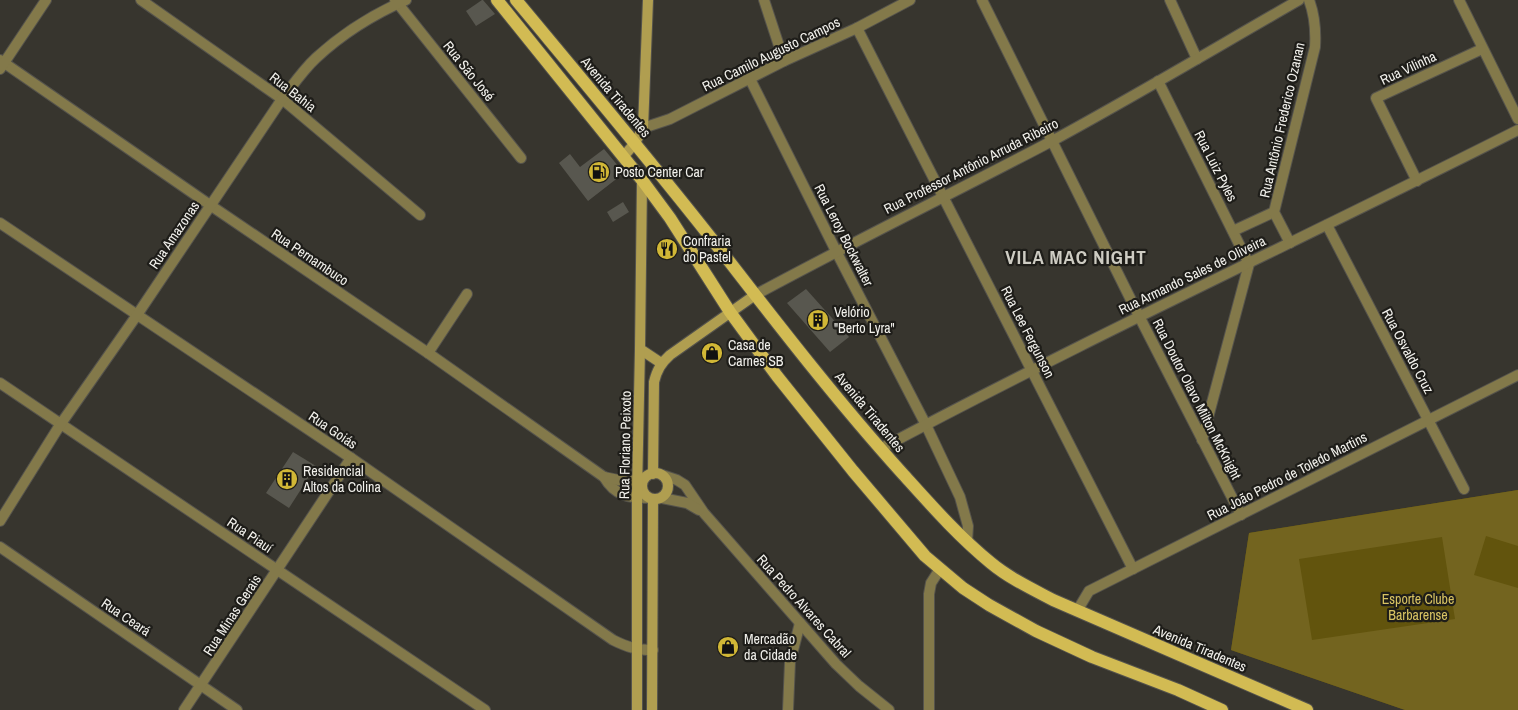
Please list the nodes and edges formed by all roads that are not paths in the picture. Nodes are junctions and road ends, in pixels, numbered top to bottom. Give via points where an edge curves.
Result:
1 (46, 0) edge
2 (141, 0) edge
3 (496, 0) edge
4 (516, 0) edge
5 (648, 0) edge
6 (764, 0) edge
7 (910, 0) edge
8 (982, 0) edge
9 (1170, 0) edge
10 (1299, 0) edge
11 (1309, 0) edge
12 (1458, 0) edge
13 (400, 1) edge
14 (857, 28) junction
15 (1482, 49) junction
16 (1197, 59) junction
17 (784, 61) junction
18 (1, 64) edge
19 (750, 79) junction
20 (1158, 82) junction
21 (282, 99) junction
22 (1518, 119) edge
23 (644, 128) junction
24 (1518, 130) edge
25 (1052, 140) junction
26 (635, 143) junction
27 (623, 157) junction
28 (521, 158) dead end
29 (642, 180) junction
30 (1418, 180) junction
31 (944, 196) junction
32 (210, 205) junction
33 (1274, 212) junction
34 (420, 214) dead end
35 (0, 223) edge
36 (1327, 225) junction
37 (1233, 231) junction
38 (1290, 244) junction
39 (836, 251) junction
40 (1249, 264) junction
41 (467, 294) dead end
42 (755, 295) junction
43 (730, 312) junction
44 (137, 315) junction
45 (1139, 316) junction
46 (640, 350) junction
47 (428, 353) junction
48 (661, 363) junction
49 (1032, 370) junction
50 (1518, 375) edge
51 (0, 383) edge
52 (1429, 420) junction
53 (60, 425) junction
54 (926, 425) junction
55 (1202, 440) junction
56 (880, 449) junction
57 (351, 458) junction
58 (650, 476) junction
59 (604, 477) junction
60 (1464, 489) dead end
61 (637, 498) junction
62 (654, 498) junction
63 (704, 513) junction
64 (1241, 514) junction
65 (0, 520) edge
66 (967, 542) junction
67 (0, 547) edge
68 (940, 569) junction
69 (1134, 569) junction
70 (278, 570) junction
71 (1077, 611) junction
72 (800, 623) junction
73 (638, 650) junction
74 (653, 650) junction
75 (202, 685) junction
76 (184, 710) edge
77 (237, 710) edge
78 (485, 710) edge
79 (637, 710) edge
80 (652, 710) edge
81 (788, 710) edge
82 (889, 710) edge
83 (929, 710) edge
84 (1221, 710) edge
85 (1307, 710) edge

1 - 18 street
2 - 21 street, Rua Bahia
3 - 27 main road
4 - 26 main road, Avenida Tiradentes
5 - 23 main road
6 - 17 street
7 - 14 street, Rua Camilo Augusto Campos
8 - 25 street, Rua Doutor Olavo Milton McKnight
9 - 16 street
10 - 16 street, Rua Professor Antônio Arruda Ribeiro
11 - 33 street, Rua Antônio Frederico Ozanan via 1316,28 1315,47
12 - 15 street
13 - 21 street, Rua Amazonas via 335,42
13 - 28 street, Rua São José
14 - 17 street, Rua Camilo Augusto Campos
14 - 31 street, Rua Lee Fergunson
15 - 22 street
15 - 30 street, Rua Vilinha via 1376,98
16 - 20 street, Rua Professor Antônio Arruda Ribeiro
17 - 19 street, Rua Camilo Augusto Campos
18 - 32 street, Rua Pernambuco
19 - 23 street, Rua Camilo Augusto Campos via 670,119
19 - 39 street, Rua Leroy Bockwalter
20 - 25 street, Rua Professor Antônio Arruda Ribeiro
20 - 37 street, Rua Luiz Pyles
21 - 32 street, Rua Amazonas
21 - 34 street, Rua Bahia
23 - 26 main road
24 - 30 street, Rua Armando Sales de Oliveira
25 - 31 street, Rua Professor Antônio Arruda Ribeiro
25 - 45 street, Rua Doutor Olavo Milton McKnight
26 - 27 main road
26 - 42 main road, Avenida Tiradentes
27 - 29 main road
29 - 43 main road
29 - 46 main road, Rua Floriano Peixoto
30 - 36 street, Rua Armando Sales de Oliveira
31 - 39 street, Rua Professor Antônio Arruda Ribeiro
31 - 49 street, Rua Lee Fergunson
32 - 44 street, Rua Amazonas
32 - 47 street, Rua Pernambuco
33 - 37 street
33 - 38 street, Rua Antônio Frederico Ozanan
35 - 44 street, Rua Goiás
36 - 38 street, Rua Armando Sales de Oliveira
36 - 52 street, Rua Osvaldo Cruz
37 - 40 street, Rua Luiz Pyles
38 - 40 street, Rua Armando Sales de Oliveira
39 - 42 street, Rua Professor Antônio Arruda Ribeiro
39 - 54 street, Rua Leroy Bockwalter
40 - 45 street, Rua Armando Sales de Oliveira
40 - 55 street
41 - 47 street
42 - 43 main road, Rua Professor Antônio Arruda Ribeiro
42 - 56 main road, Avenida Tiradentes
43 - 48 main road, Rua Professor Antônio Arruda Ribeiro
43 - 68 main road via 853,471 925,556
44 - 53 street, Rua Amazonas
44 - 57 street, Rua Goiás
45 - 49 street, Rua Armando Sales de Oliveira
45 - 55 street, Rua Doutor Olavo Milton McKnight
46 - 48 main road
46 - 58 main road, Rua Floriano Peixoto
47 - 59 street, Rua Pernambuco
48 - 58 main road, Rua Floriano Peixoto via 654,382
49 - 54 street, Rua Armando Sales de Oliveira
49 - 69 street, Rua Lee Fergunson
50 - 52 street, Rua João Pedro de Toledo Martins
51 - 53 street, Rua Piauí
52 - 60 street, Rua Osvaldo Cruz
52 - 64 street, Rua João Pedro de Toledo Martins
53 - 65 street, Rua Amazonas
53 - 70 street, Rua Piauí
54 - 56 street, Rua Armando Sales de Oliveira
54 - 66 street, Rua Leroy Bockwalter via 960,497 968,526
55 - 64 street, Rua Doutor Olavo Milton McKnight
56 - 66 main road, Avenida Tiradentes
57 - 70 street, Rua Minas Gerais
57 - 73 street, Rua Goiás via 613,640
58 - 59 street, Rua Pernambuco via 628,482
58 - 61 main road, Rua Floriano Peixoto
58 - 62 main road via 644,479 642,488 645,495
58 - 62 main road via 666,479 668,487 668,491
58 - 63 street, Rua Pedro Alvares Cabral via 677,480
59 - 61 street, Rua Pernambuco via 609,486 624,496
61 - 62 street, Rua Pernambuco
61 - 73 main road, Rua Floriano Peixoto
62 - 63 street, Rua Pedro Alvares Cabral via 687,503
62 - 74 main road, Rua Floriano Peixoto
63 - 72 street, Rua Pedro Alvares Cabral
64 - 69 street, Rua João Pedro de Toledo Martins
66 - 71 main road, Avenida Tiradentes via 992,564 1025,585
67 - 75 street, Rua Ceará
68 - 83 street via 929,594
68 - 84 main road via 988,605 1036,631
69 - 71 street, Rua João Pedro de Toledo Martins via 1089,591
70 - 75 street, Rua Minas Gerais
70 - 78 street, Rua Piauí
71 - 85 main road, Avenida Tiradentes
72 - 81 street via 790,662
72 - 82 street, Rua Pedro Alvares Cabral via 836,664
73 - 74 street, Rua Goiás
73 - 79 main road, Rua Floriano Peixoto
74 - 80 main road, Rua Floriano Peixoto
75 - 76 street, Rua Minas Gerais
75 - 77 street, Rua Ceará

